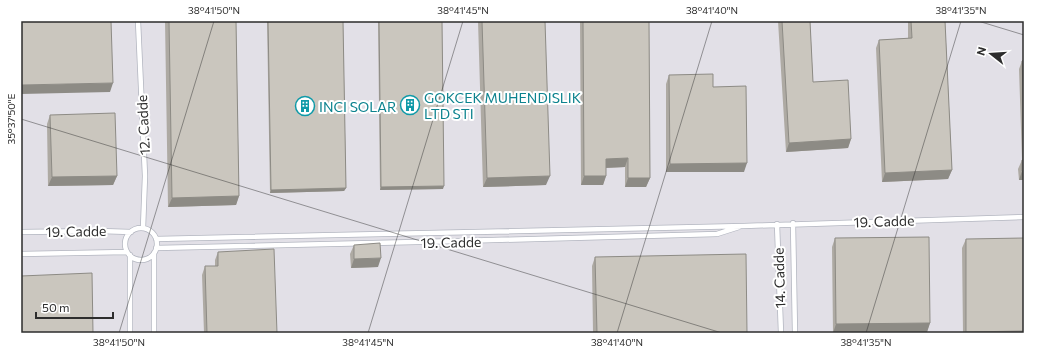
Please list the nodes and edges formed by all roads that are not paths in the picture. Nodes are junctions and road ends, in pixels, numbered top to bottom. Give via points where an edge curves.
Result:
1 (138, 21) edge
2 (1024, 217) edge
3 (777, 224) junction
4 (793, 224) junction
5 (744, 226) junction
6 (143, 228) junction
7 (21, 232) edge
8 (131, 232) junction
9 (156, 239) junction
10 (155, 251) junction
11 (21, 254) edge
12 (128, 254) junction
13 (130, 333) edge
14 (154, 333) edge
15 (781, 333) edge
16 (795, 333) edge

1 - 6 lane, 12. Cadde via 145,176
2 - 4 lane, 19. Cadde
3 - 4 lane, 19. Cadde
3 - 5 lane, 19. Cadde
3 - 15 lane, 14. Cadde
4 - 16 lane
5 - 9 lane, 19. Cadde
5 - 10 lane, 19. Cadde via 717,234
6 - 8 lane
6 - 9 lane via 151,232
7 - 8 lane, 19. Cadde
8 - 12 lane via 125,243
9 - 10 lane
10 - 12 lane via 142,260
10 - 14 lane
11 - 12 lane, 19. Cadde
12 - 13 lane

